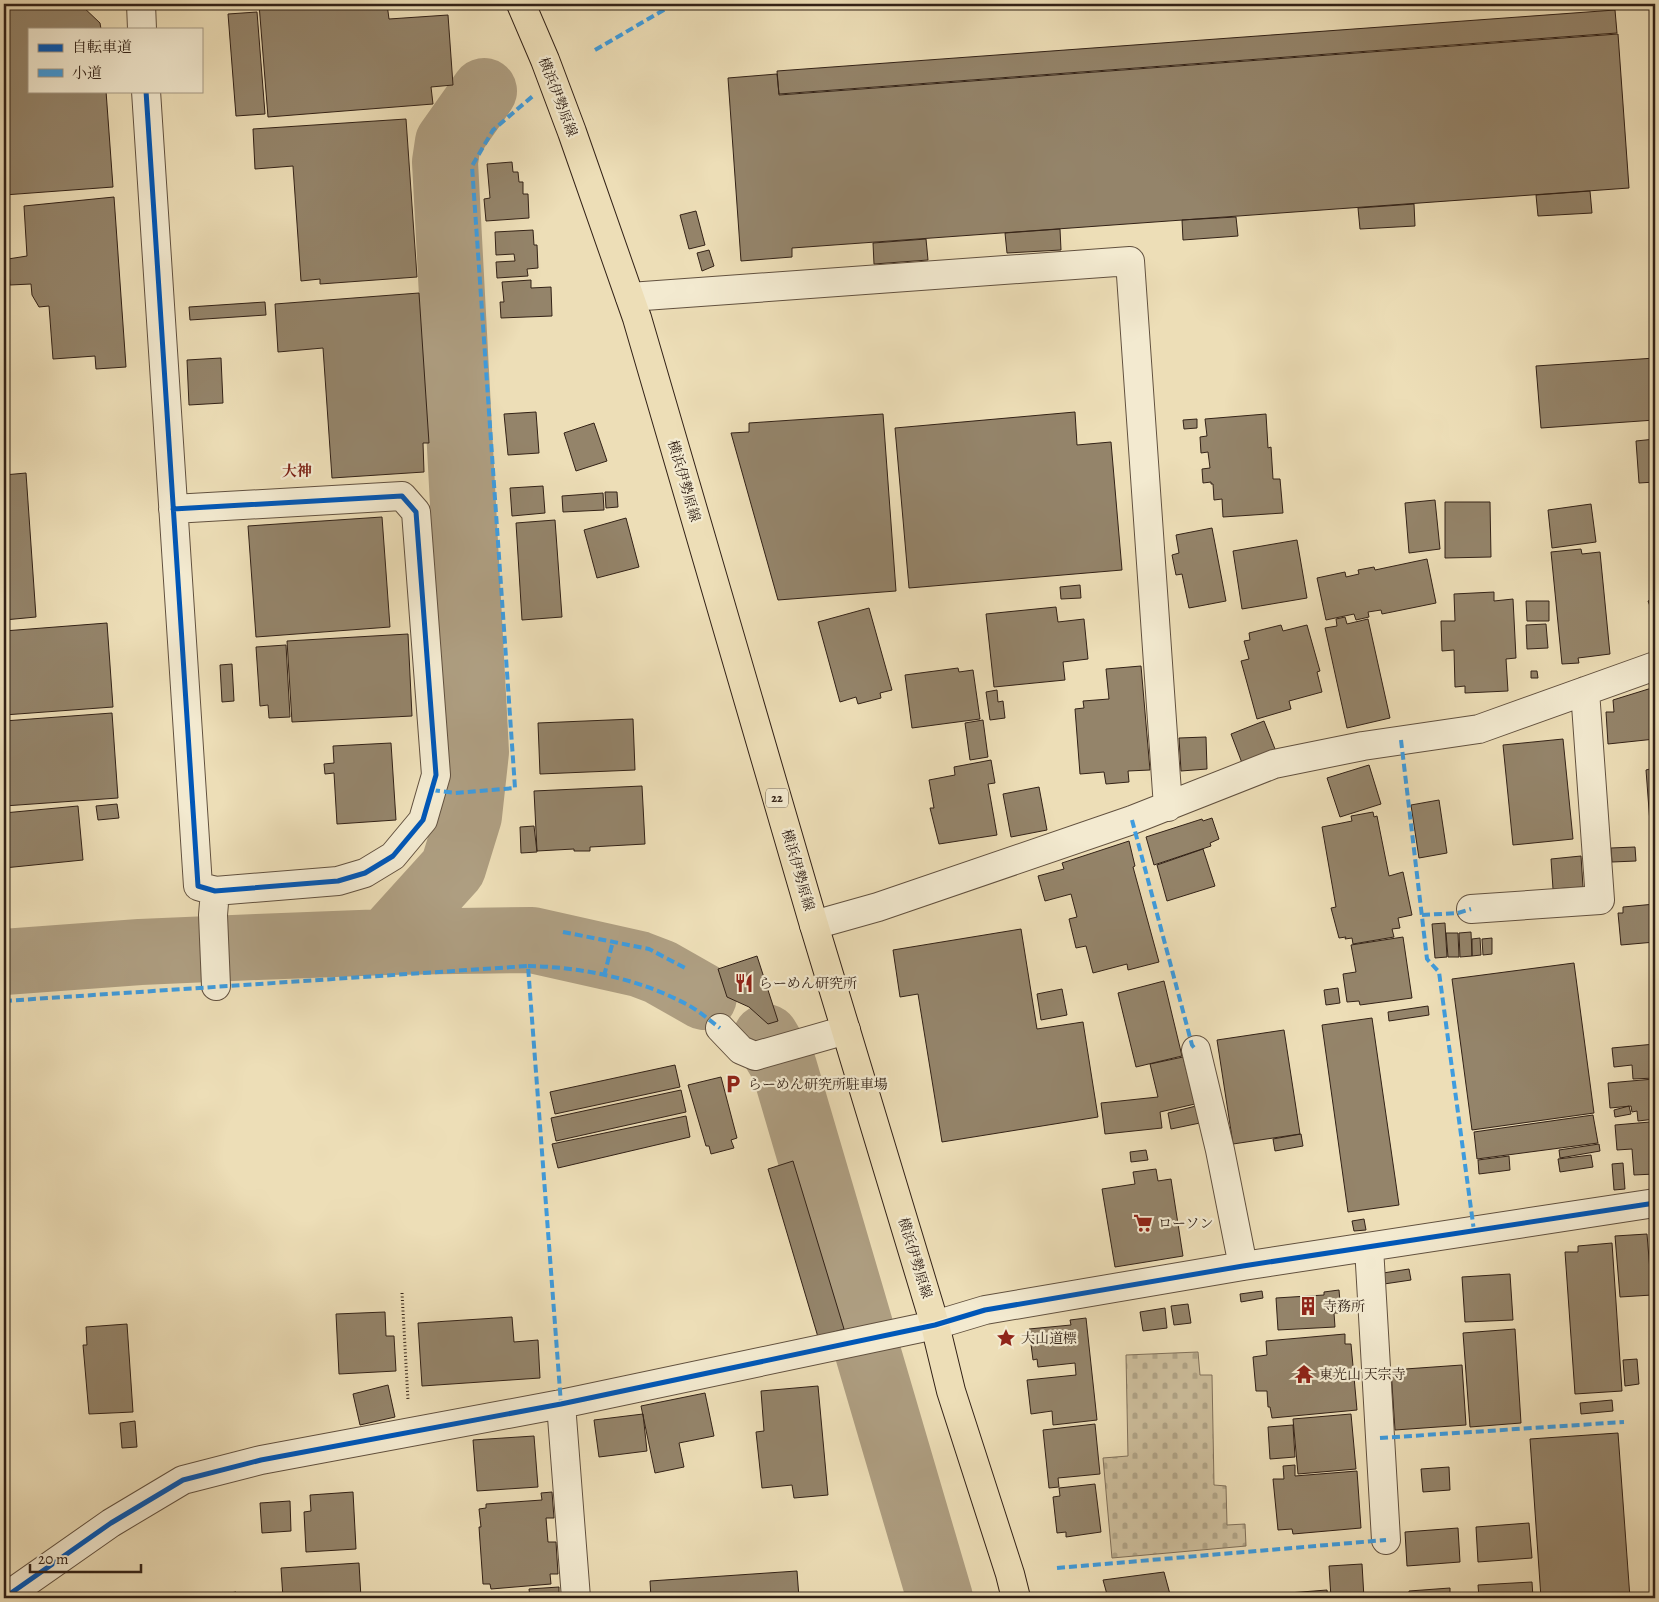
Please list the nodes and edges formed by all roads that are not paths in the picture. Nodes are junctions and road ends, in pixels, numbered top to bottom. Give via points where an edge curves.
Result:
1 (140, 4) edge
2 (521, 4) edge
3 (142, 28) edge
4 (146, 92) edge
5 (630, 297) junction
6 (173, 509) junction
7 (1655, 666) edge
8 (1585, 691) junction
9 (1168, 807) junction
10 (214, 903) junction
11 (1471, 910) dead end
12 (814, 925) junction
13 (216, 980) dead end
14 (720, 1028) dead end
15 (846, 1030) junction
16 (1196, 1050) dead end
17 (1655, 1203) edge
18 (1369, 1247) junction
19 (1243, 1266) junction
20 (935, 1325) junction
21 (561, 1404) junction
22 (1386, 1540) dead end
23 (4, 1598) edge
24 (576, 1598) edge
25 (1016, 1598) edge

1 - 3 street
2 - 5 main road, 横浜伊勢原線 / 22 via 572,132
4 - 6 street
5 - 9 street via 1130,261
5 - 12 main road, 横浜伊勢原線 / 22
6 - 10 street via 198,886
6 - 10 street via 402,496 416,512 436,775 423,820 393,856 365,873 338,881
7 - 8 street
8 - 9 street via 1479,729 1363,746 1274,764
8 - 11 street via 1600,900
9 - 12 street via 878,907
10 - 13 street
12 - 15 main road, 横浜伊勢原線 / 22
14 - 15 street via 741,1050 755,1056
15 - 20 main road, 横浜伊勢原線 / 22
16 - 19 street
17 - 18 street
18 - 19 street
18 - 22 street
19 - 20 street via 985,1310
20 - 21 street
20 - 25 main road, 横浜伊勢原線 / 22 via 951,1391
21 - 23 street via 261,1460 183,1480 111,1523
21 - 24 street

